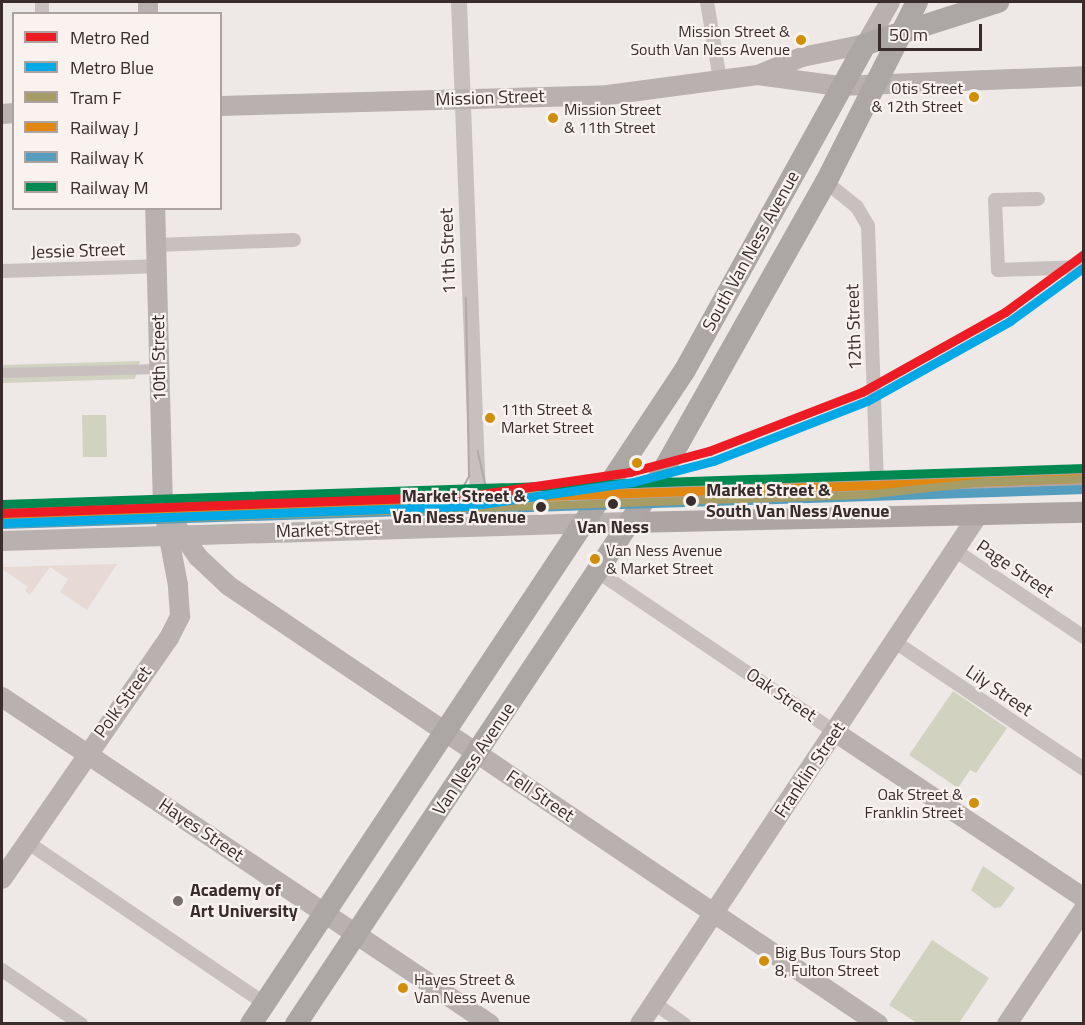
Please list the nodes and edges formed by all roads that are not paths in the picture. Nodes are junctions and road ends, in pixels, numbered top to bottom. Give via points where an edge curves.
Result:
1 (459, 2) edge
2 (707, 2) edge
3 (890, 2) edge
4 (917, 2) edge
5 (986, 3) edge
6 (899, 33) junction
7 (866, 44) junction
8 (758, 75) junction
9 (1083, 76) edge
10 (720, 80) junction
11 (877, 84) junction
12 (839, 86) junction
13 (463, 100) junction
14 (222, 106) edge
15 (826, 182) junction
16 (1038, 199) dead end
17 (155, 210) edge
18 (294, 240) dead end
19 (156, 245) junction
20 (156, 266) junction
21 (1083, 267) edge
22 (2, 271) edge
23 (159, 369) junction
24 (2, 373) edge
25 (1083, 480) edge
26 (878, 489) junction
27 (1083, 492) edge
28 (649, 493) junction
29 (602, 495) junction
30 (478, 498) junction
31 (162, 507) junction
32 (1083, 512) edge
33 (2, 513) edge
34 (978, 515) junction
35 (630, 522) junction
36 (584, 523) junction
37 (174, 534) junction
38 (2, 541) edge
39 (956, 551) junction
40 (598, 572) junction
41 (1083, 637) edge
42 (895, 642) junction
43 (2, 697) edge
44 (835, 732) junction
45 (446, 733) junction
46 (87, 753) junction
47 (478, 754) junction
48 (1083, 769) edge
49 (27, 842) junction
50 (2, 879) edge
51 (1083, 898) edge
52 (1083, 909) edge
53 (325, 913) junction
54 (714, 913) junction
55 (356, 934) junction
56 (2, 970) edge
57 (654, 1003) junction
58 (265, 1004) junction
59 (81, 1023) edge
60 (251, 1023) edge
61 (296, 1023) edge
62 (490, 1023) edge
63 (640, 1023) edge
64 (684, 1023) edge
65 (878, 1023) edge
66 (1007, 1023) edge

1 - 13 street, 11th Street
2 - 10 street
3 - 7 main road, South Van Ness Avenue
4 - 6 highway, South Van Ness Avenue
5 - 6 highway, Mission Street
6 - 7 highway, Mission Street
6 - 11 highway, South Van Ness Avenue
7 - 8 main road, Mission Street via 802,57
7 - 12 highway, South Van Ness Avenue
8 - 10 main road, Mission Street
8 - 12 main road, Mission Street
9 - 11 main road, Mission Street
10 - 13 main road, Mission Street via 608,95
11 - 12 main road, Mission Street
11 - 15 highway, South Van Ness Avenue
12 - 29 highway, South Van Ness Avenue via 685,370
13 - 14 main road, Mission Street
13 - 30 street, 11th Street
15 - 26 street, 12th Street via 857,207 868,226
15 - 28 highway, South Van Ness Avenue
16 - 21 street via 994,200 998,270
17 - 19 main road, 10th Street
18 - 19 street
19 - 20 main road, 10th Street
20 - 22 street, Jessie Street
20 - 23 main road, 10th Street
23 - 24 street
23 - 31 main road, 10th Street
25 - 26 main road, Market Street
26 - 28 main road, Market Street
27 - 34 main road via 1007,495
28 - 29 main road, Market Street
28 - 35 highway, Van Ness Avenue
29 - 30 main road, Market Street
29 - 36 highway, Van Ness Avenue
30 - 31 main road, Market Street
31 - 33 main road, Market Street
31 - 37 main road, Polk Street
32 - 34 main road, Market Street
34 - 35 main road, Market Street
34 - 39 main road, Franklin Street
35 - 36 main road, Market Street
35 - 40 highway, Van Ness Avenue
36 - 37 main road, Market Street
36 - 45 highway, Van Ness Avenue
37 - 38 main road, Market Street
37 - 45 main road, Fell Street via 229,586
37 - 46 main road, Polk Street via 180,616 169,638
39 - 41 street, Page Street
39 - 42 main road, Franklin Street
40 - 44 street, Oak Street
40 - 47 highway, Van Ness Avenue
42 - 44 main road, Franklin Street
42 - 48 street, Lily Street
43 - 46 main road, Hayes Street
44 - 51 main road, Oak Street
44 - 54 main road, Franklin Street
45 - 47 main road, Fell Street
45 - 53 highway, Van Ness Avenue
46 - 49 main road, Polk Street
46 - 53 main road, Hayes Street
47 - 54 main road, Fell Street
47 - 55 highway, Van Ness Avenue
49 - 50 main road, Polk Street
49 - 58 street
52 - 66 main road
53 - 55 main road, Hayes Street
53 - 58 highway, Van Ness Avenue
54 - 57 main road, Franklin Street
54 - 65 main road, Fell Street
55 - 61 highway, Van Ness Avenue
55 - 62 main road, Hayes Street
56 - 59 street
57 - 63 main road, Franklin Street
57 - 64 street
58 - 60 highway, Van Ness Avenue

